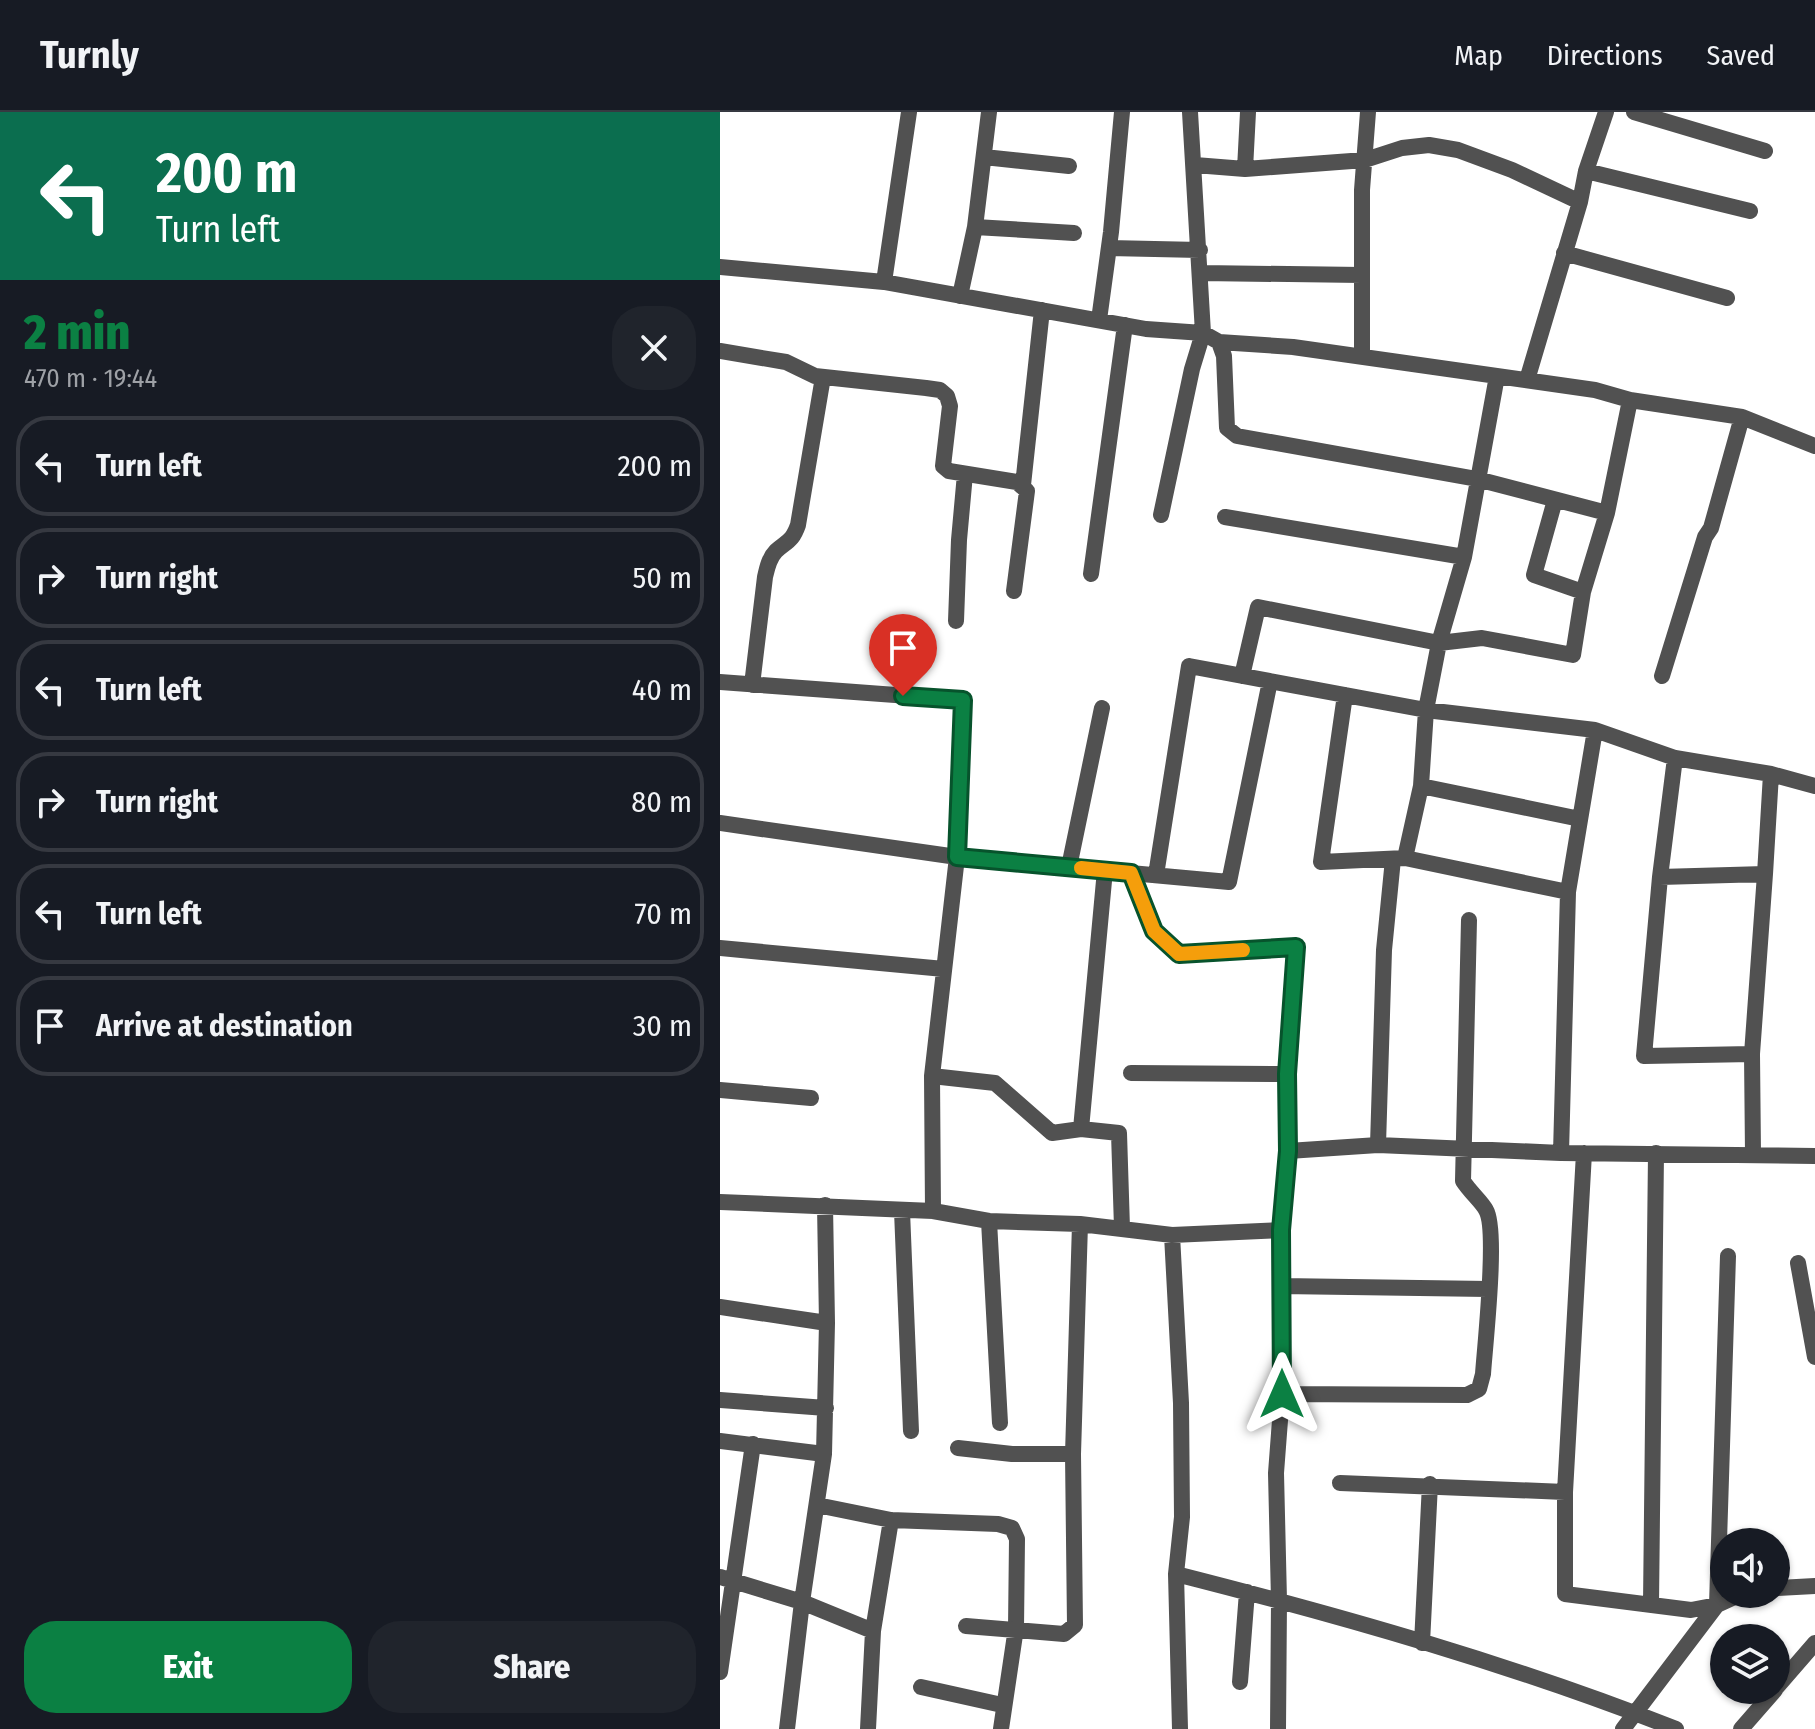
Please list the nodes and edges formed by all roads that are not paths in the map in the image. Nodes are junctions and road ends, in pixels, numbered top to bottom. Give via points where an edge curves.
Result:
1 (909, 112) edge
2 (989, 112) edge
3 (1122, 112) edge
4 (1190, 112) edge
5 (1248, 112) edge
6 (1368, 112) edge
7 (1606, 112) edge
8 (1634, 112) edge
9 (1765, 151) dead end
10 (984, 157) junction
11 (1365, 160) junction
12 (1195, 165) junction
13 (1069, 166) dead end
14 (1245, 169) junction
15 (1586, 171) junction
16 (1580, 202) junction
17 (1750, 211) dead end
18 (975, 227) junction
19 (1074, 233) dead end
20 (1109, 248) junction
21 (1200, 250) junction
22 (1564, 253) junction
23 (720, 267) edge
24 (1201, 273) junction
25 (1362, 275) junction
26 (884, 282) junction
27 (960, 296) junction
28 (1727, 298) dead end
29 (1042, 310) junction
30 (1099, 320) junction
31 (1125, 325) junction
32 (1203, 333) junction
33 (1219, 342) junction
34 (720, 351) edge
35 (1362, 357) junction
36 (1497, 376) junction
37 (823, 377) junction
38 (1527, 380) junction
39 (1630, 400) junction
40 (1742, 417) junction
41 (1815, 446) edge
42 (965, 474) junction
43 (1477, 479) junction
44 (1023, 485) junction
45 (1555, 500) junction
46 (1607, 513) junction
47 (1161, 515) dead end
48 (1225, 517) dead end
49 (1464, 557) junction
50 (1091, 574) dead end
51 (1014, 591) dead end
52 (1583, 592) junction
53 (956, 621) dead end
54 (1439, 643) junction
55 (1242, 676) junction
56 (1662, 676) dead end
57 (1270, 681) junction
58 (720, 682) edge
59 (752, 685) junction
60 (1345, 695) junction
61 (1102, 708) dead end
62 (1426, 710) junction
63 (1595, 730) junction
64 (1675, 758) junction
65 (1771, 774) junction
66 (1421, 786) junction
67 (1815, 786) edge
68 (1580, 819) junction
69 (720, 823) edge
70 (957, 857) junction
71 (1399, 858) junction
72 (1069, 867) junction
73 (1105, 870) junction
74 (1131, 873) junction
75 (1765, 874) junction
76 (1156, 875) junction
77 (1660, 877) junction
78 (1568, 892) junction
79 (1469, 920) dead end
80 (720, 948) edge
81 (944, 969) junction
82 (1752, 1054) junction
83 (1131, 1073) dead end
84 (1287, 1074) junction
85 (932, 1076) junction
86 (720, 1090) edge
87 (811, 1098) dead end
88 (1081, 1129) junction
89 (1378, 1145) junction
90 (1462, 1147) junction
91 (1288, 1151) junction
92 (1561, 1153) junction
93 (1584, 1153) junction
94 (1656, 1153) junction
95 (1753, 1154) junction
96 (1815, 1156) edge
97 (720, 1202) edge
98 (825, 1205) junction
99 (902, 1211) junction
100 (933, 1211) junction
101 (989, 1221) junction
102 (1080, 1224) junction
103 (1122, 1228) junction
104 (1281, 1230) junction
105 (1172, 1235) junction
106 (1728, 1256) dead end
107 (1798, 1263) dead end
108 (1281, 1286) junction
109 (1488, 1289) junction
110 (720, 1307) edge
111 (827, 1323) junction
112 (1815, 1357) edge
113 (1282, 1394) junction
114 (720, 1400) edge
115 (826, 1408) junction
116 (1000, 1423) dead end
117 (911, 1431) dead end
118 (720, 1441) edge
119 (753, 1444) junction
120 (958, 1448) dead end
121 (824, 1454) junction
122 (1073, 1454) junction
123 (1340, 1483) dead end
124 (1430, 1484) junction
125 (1565, 1492) junction
126 (817, 1505) junction
127 (891, 1520) junction
128 (1719, 1528) edge
129 (1176, 1574) junction
130 (726, 1579) edge
131 (1815, 1586) edge
132 (1790, 1587) edge
133 (1247, 1592) junction
134 (1279, 1600) junction
135 (802, 1602) junction
136 (1651, 1604) junction
137 (1710, 1606) edge
138 (1715, 1608) edge
139 (966, 1626) dead end
140 (1016, 1628) junction
141 (873, 1631) junction
142 (1422, 1643) junction
143 (1815, 1643) edge
144 (720, 1672) edge
145 (1790, 1672) edge
146 (1240, 1682) dead end
147 (921, 1687) dead end
148 (1762, 1704) edge
149 (1002, 1705) junction
150 (1635, 1713) junction
151 (787, 1729) edge
152 (868, 1729) edge
153 (1001, 1729) edge
154 (1180, 1729) edge
155 (1278, 1729) edge
156 (1623, 1729) edge
157 (1676, 1729) edge
158 (1741, 1729) edge

1 - 26 street
2 - 10 street
3 - 20 street
4 - 12 street
5 - 14 street
6 - 11 street
7 - 15 street
8 - 9 street
10 - 13 street
10 - 18 street
11 - 14 street
11 - 16 street via 1429,145 1458,150
11 - 25 street
12 - 14 street
12 - 21 street
15 - 16 street
15 - 17 street
16 - 22 street
18 - 19 street
18 - 27 street
20 - 21 street
20 - 30 street
21 - 24 street
22 - 28 street
22 - 38 street
23 - 26 street
24 - 25 street
24 - 32 street
25 - 35 street
26 - 27 street
27 - 29 street
29 - 30 street
29 - 44 street
30 - 31 street
31 - 32 street
31 - 50 street
32 - 33 street
32 - 47 street
33 - 35 street
33 - 43 street via 1227,428 1237,436
34 - 37 street via 786,362
35 - 36 street
36 - 38 street
36 - 43 street
37 - 42 street via 940,390 950,406 943,466
37 - 59 street via 798,525 770,560 765,577
38 - 39 street
39 - 40 street
39 - 46 street
40 - 41 street
40 - 56 street
42 - 44 street
42 - 53 street
43 - 45 street
43 - 49 street
44 - 51 street via 1027,503
45 - 46 street
45 - 52 street via 1534,575
46 - 52 street
48 - 49 street
49 - 54 street
52 - 54 street via 1573,655 1482,638
54 - 55 street via 1258,607
54 - 62 street
55 - 57 street
55 - 76 street via 1189,666
57 - 60 street
57 - 76 street via 1229,882
58 - 59 street
59 - 70 street via 963,700
60 - 62 street
60 - 71 street via 1321,862
61 - 72 street
62 - 63 street
62 - 66 street
63 - 64 street
63 - 68 street
64 - 65 street
64 - 77 street
65 - 67 street
65 - 75 street
66 - 68 street
66 - 71 street
68 - 78 street
69 - 70 street
70 - 72 street
70 - 81 street
71 - 78 street
71 - 89 street via 1384,950
72 - 73 street
73 - 74 street
73 - 88 street
74 - 76 street
74 - 84 street via 1154,931 1179,954 1296,947
75 - 77 street
75 - 82 street
77 - 82 street via 1644,1056
78 - 92 street
79 - 90 street
80 - 81 street
81 - 85 street
82 - 95 street
83 - 84 street
84 - 91 street
85 - 88 street via 995,1083 1052,1133
85 - 100 street
86 - 87 street
88 - 103 street via 1119,1133
89 - 90 street
89 - 91 street
90 - 92 street
90 - 109 street via 1463,1181 1486,1209 1490,1224
91 - 104 street
92 - 93 street
93 - 94 street
93 - 125 street
94 - 95 street
94 - 136 street
95 - 96 street
97 - 98 street
98 - 99 street
98 - 111 street
99 - 100 street
99 - 117 street
100 - 101 street
101 - 102 street
101 - 116 street
102 - 103 street
102 - 122 street
103 - 105 street
104 - 105 street
104 - 108 street
105 - 129 street via 1181,1431 1182,1517
106 - 128 street
107 - 112 street
108 - 109 street
108 - 113 street
109 - 113 street via 1479,1389 1467,1395
110 - 111 street
111 - 115 street
113 - 134 street via 1276,1473
114 - 115 street
115 - 121 street
118 - 119 street
119 - 121 street
119 - 130 street
120 - 122 street
121 - 126 street
122 - 140 street via 1075,1625 1064,1634
123 - 124 street
124 - 125 street
124 - 142 street
125 - 136 street via 1565,1594
126 - 127 street
126 - 135 street
127 - 140 street via 1012,1528 1017,1539
127 - 141 street
129 - 133 street
129 - 154 street
130 - 135 street
130 - 144 street
131 - 132 street
133 - 134 street
133 - 146 street
134 - 142 street
134 - 155 street
135 - 141 street
135 - 151 street
136 - 137 street via 1691,1610
138 - 150 street
139 - 140 street
140 - 149 street
141 - 152 street
142 - 150 street
143 - 145 street
147 - 149 street
148 - 158 street
149 - 153 street
150 - 156 street
150 - 157 street

